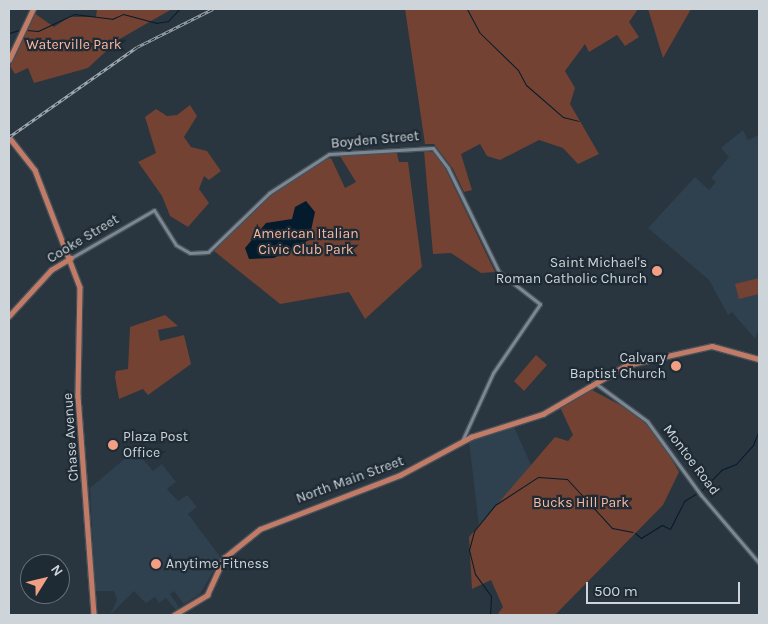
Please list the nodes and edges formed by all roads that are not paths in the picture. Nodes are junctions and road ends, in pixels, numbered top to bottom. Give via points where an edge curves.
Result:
1 (33, 9) edge
2 (9, 60) edge
3 (9, 138) edge
4 (14, 143) junction
5 (9, 146) edge
6 (154, 210) joint
7 (72, 258) junction
8 (9, 316) edge
9 (759, 359) edge
10 (595, 382) junction
11 (462, 441) junction
12 (759, 562) edge
13 (94, 615) edge
14 (174, 615) edge

1 - 2 main road
3 - 4 main road, Chase Avenue
4 - 5 street
4 - 7 main road, Chase Avenue via 33,166
6 - 7 street, Cooke Street
6 - 11 street, Boyden Street via 176,245 202,253 218,246 269,192 326,156 427,146 448,168 499,272 540,304 493,373
7 - 8 main road, Cooke Street via 47,273
7 - 13 main road, Chase Avenue via 82,299 78,396
9 - 10 main road, North Main Street via 712,346 627,365
10 - 11 main road, North Main Street via 543,414
10 - 12 street, Montoe Road via 647,421 700,495
11 - 14 main road, North Main Street via 400,476 260,529 224,558 207,595

